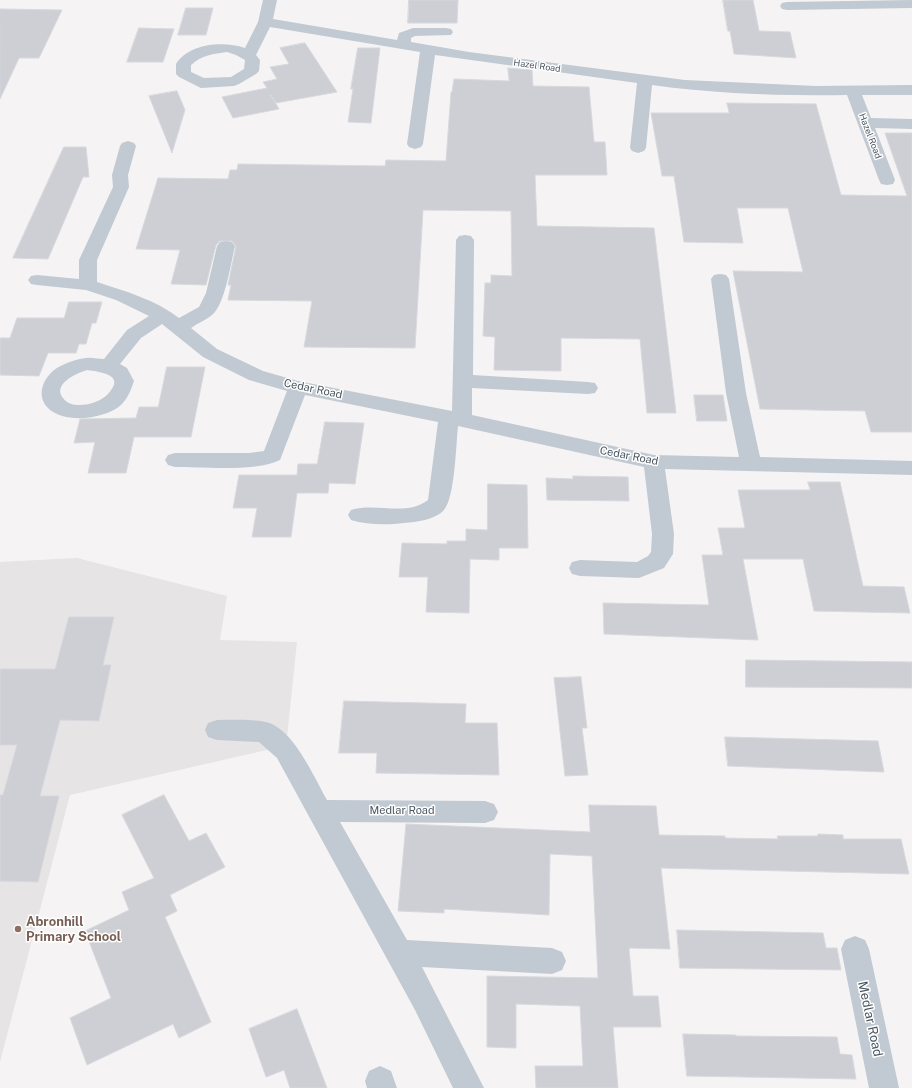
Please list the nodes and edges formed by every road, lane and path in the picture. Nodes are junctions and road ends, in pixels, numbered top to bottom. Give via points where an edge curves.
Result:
1 (270, 0) edge
2 (912, 4) edge
3 (787, 6) dead end
4 (265, 22) junction
5 (446, 32) dead end
6 (404, 45) junction
7 (428, 49) junction
8 (248, 55) dead end
9 (645, 80) junction
10 (912, 90) edge
11 (853, 91) junction
12 (865, 123) junction
13 (912, 124) edge
14 (415, 144) dead end
15 (128, 146) dead end
16 (638, 148) dead end
17 (887, 180) dead end
18 (465, 240) dead end
19 (226, 246) dead end
20 (720, 279) dead end
21 (37, 280) dead end
22 (88, 285) junction
23 (171, 321) junction
24 (109, 366) dead end
25 (462, 381) junction
26 (298, 387) junction
27 (588, 388) dead end
28 (455, 418) junction
29 (175, 460) dead end
30 (654, 462) junction
31 (751, 465) junction
32 (912, 468) edge
33 (359, 516) dead end
34 (580, 568) dead end
35 (217, 730) dead end
36 (319, 811) junction
37 (485, 812) dead end
38 (855, 949) dead end
39 (399, 953) junction
40 (552, 961) dead end
41 (469, 1088) edge
42 (884, 1088) edge

1 - 4 street
2 - 3 street
4 - 6 street, Hazel Road
4 - 8 street
5 - 6 street via 413,32 404,36
6 - 7 street, Hazel Road
7 - 9 street, Hazel Road
7 - 14 street
9 - 11 street, Hazel Road via 685,85
9 - 16 street
10 - 11 street, Hazel Road
11 - 12 street, Hazel Road
12 - 13 street
12 - 17 street, Hazel Road
15 - 22 street via 120,175 121,187 88,260
18 - 25 street
19 - 23 street via 215,294 207,310
20 - 31 street via 736,393
21 - 22 street, Cedar Road
22 - 23 street, Cedar Road via 122,296
23 - 24 street via 134,334
23 - 26 street, Cedar Road via 210,353 256,376
25 - 27 street
25 - 28 street
26 - 28 street, Cedar Road
26 - 29 street via 273,455 265,459 248,460
28 - 30 street, Cedar Road
28 - 33 street via 436,506 407,516
30 - 31 street, Cedar Road
30 - 34 street via 663,534 662,554 656,562 639,570
31 - 32 street, Cedar Road
35 - 36 street via 265,732 286,751
36 - 37 street, Medlar Road
36 - 39 street
38 - 42 street, Medlar Road
39 - 40 street
39 - 41 street

